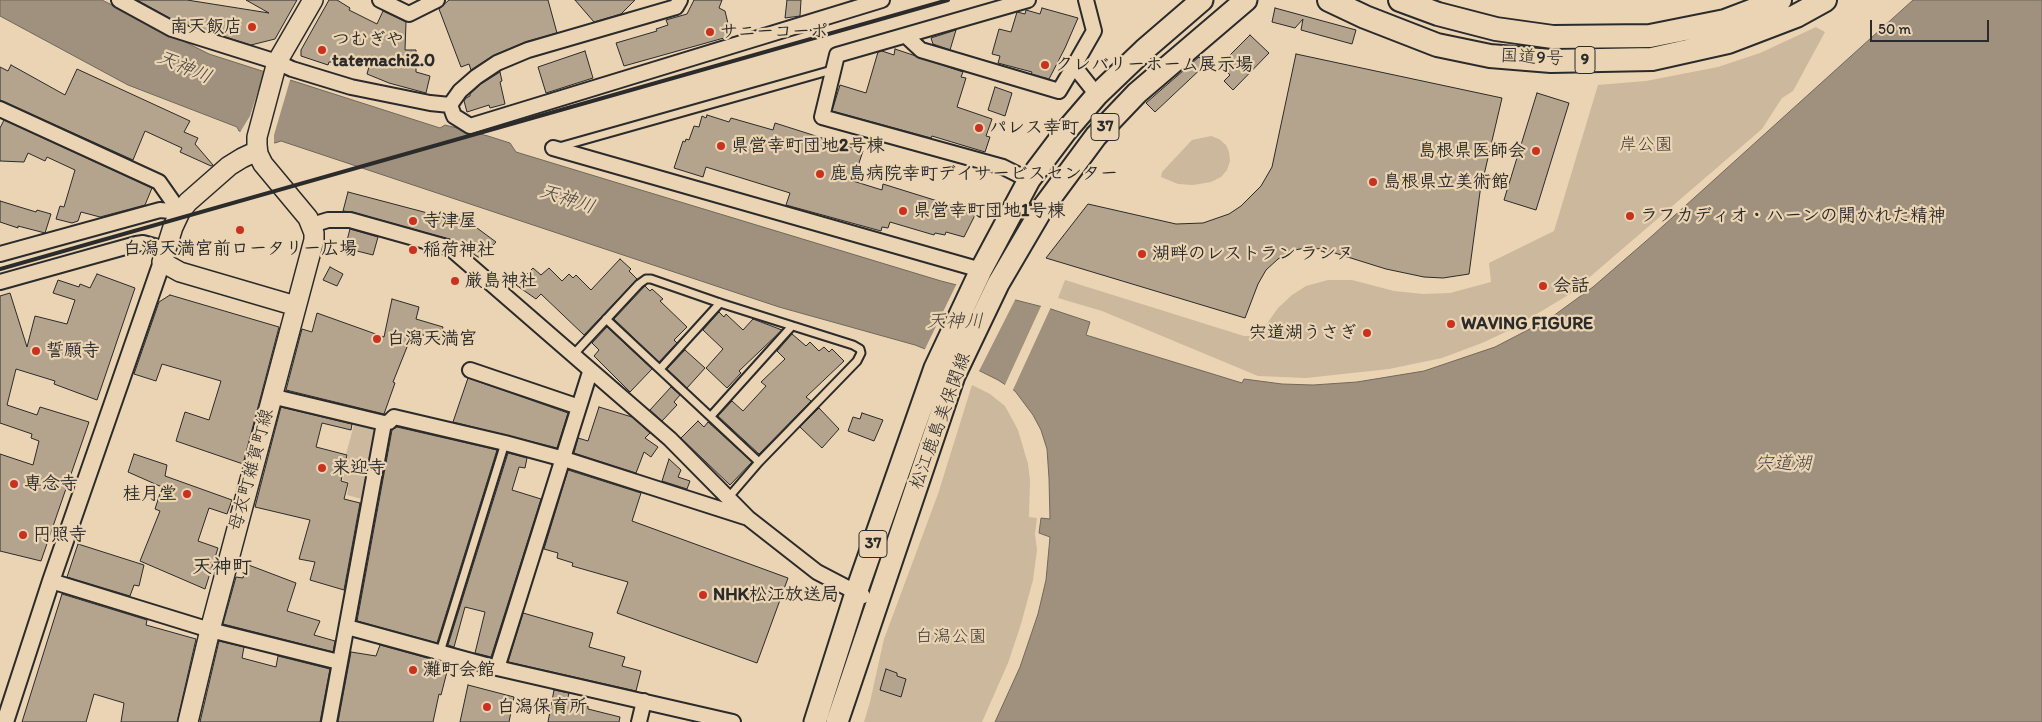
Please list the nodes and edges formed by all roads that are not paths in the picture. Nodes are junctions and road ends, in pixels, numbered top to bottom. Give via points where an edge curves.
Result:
1 (119, 0) edge
2 (313, 0) edge
3 (380, 0) edge
4 (436, 0) edge
5 (680, 0) edge
6 (882, 0) edge
7 (1028, 0) edge
8 (1086, 0) edge
9 (1184, 0) edge
10 (1202, 0) edge
11 (1246, 0) edge
12 (1400, 0) edge
13 (1780, 0) edge
14 (1825, 0) edge
15 (1332, 2) edge
16 (839, 6) edge
17 (1430, 7) edge
18 (906, 36) junction
19 (1074, 66) junction
20 (276, 68) junction
21 (832, 70) junction
22 (1097, 95) junction
23 (450, 105) junction
24 (0, 109) edge
25 (257, 144) junction
26 (553, 148) joint
27 (1029, 180) junction
28 (180, 212) junction
29 (312, 225) junction
30 (0, 254) edge
31 (164, 256) junction
32 (977, 278) junction
33 (0, 282) edge
34 (720, 303) junction
35 (296, 306) junction
36 (606, 319) junction
37 (792, 326) junction
38 (573, 355) junction
39 (660, 369) junction
40 (470, 370) dead end
41 (590, 372) junction
42 (944, 372) junction
43 (271, 396) junction
44 (579, 407) junction
45 (711, 416) junction
46 (384, 423) junction
47 (505, 444) junction
48 (564, 459) junction
49 (759, 462) junction
50 (728, 498) junction
51 (748, 518) junction
52 (51, 581) junction
53 (856, 593) junction
54 (877, 603) junction
55 (347, 627) junction
56 (210, 630) junction
57 (440, 652) junction
58 (339, 662) junction
59 (498, 668) junction
60 (644, 701) junction
61 (5, 722) edge
62 (188, 722) edge
63 (329, 722) edge
64 (639, 722) edge
65 (733, 722) edge
66 (815, 722) edge
67 (838, 722) edge

1 - 20 street via 172,29
2 - 20 main road
3 - 4 street via 410,14
5 - 23 street via 676,7 528,50 497,63 460,91
6 - 16 street
7 - 18 street
8 - 19 street via 1094,31
9 - 22 main road via 1134,45
10 - 22 main road, 松江鹿島美保関線 / 37
11 - 42 main road, 松江鹿島美保関線 / 37 via 1136,93 1096,136 1042,209
12 - 17 highway, 国道9号 / 9
13 - 17 highway, 国道9号 / 9 via 1725,20 1650,36 1553,37 1496,29
14 - 15 highway, 国道9号 / 9 via 1796,16 1728,42 1652,59 1560,61 1490,56 1437,46
16 - 23 street via 470,126 454,116
18 - 19 street via 920,50 1059,91
18 - 21 street via 837,55
19 - 22 street
20 - 23 street via 292,69 351,87
20 - 25 main road
21 - 26 lane
21 - 27 street via 822,117 1003,166
22 - 27 main road, 松江鹿島美保関線 / 37
24 - 28 street via 159,182
25 - 28 main road via 198,192
25 - 29 main road via 263,164
26 - 32 street
27 - 32 main road, 松江鹿島美保関線 / 37
28 - 30 street via 160,210
28 - 31 main road
29 - 35 main road, 母衣町雑賀町線 via 314,240
29 - 38 street via 328,220 350,220 450,248
31 - 33 street via 143,243 136,244
31 - 35 main road via 180,272
31 - 52 street
32 - 42 main road, 松江鹿島美保関線 / 37
34 - 36 lane via 646,279
34 - 37 lane
34 - 39 lane
35 - 43 main road, 母衣町雑賀町線
36 - 38 lane
36 - 39 lane
37 - 45 lane
37 - 49 lane via 853,345 861,353 857,361
38 - 41 street
39 - 45 lane
40 - 44 street
41 - 44 street
41 - 50 street via 670,439
42 - 53 main road, 松江鹿島美保関線 / 37
42 - 54 main road, 松江鹿島美保関線 / 37
43 - 46 street
43 - 56 main road, 母衣町雑賀町線
44 - 48 street
45 - 49 lane
46 - 47 street via 394,417
46 - 55 street
47 - 48 street
47 - 57 lane
48 - 51 street
48 - 59 street
49 - 50 lane
50 - 51 street
51 - 53 street via 817,572
52 - 56 street
52 - 61 street
53 - 54 street
53 - 66 main road, 松江鹿島美保関線 / 37
54 - 67 main road, 松江鹿島美保関線 / 37
55 - 57 street
55 - 58 street
56 - 58 street
56 - 62 main road, 母衣町雑賀町線
57 - 59 street
58 - 63 street
59 - 60 street
60 - 64 street
60 - 65 street

